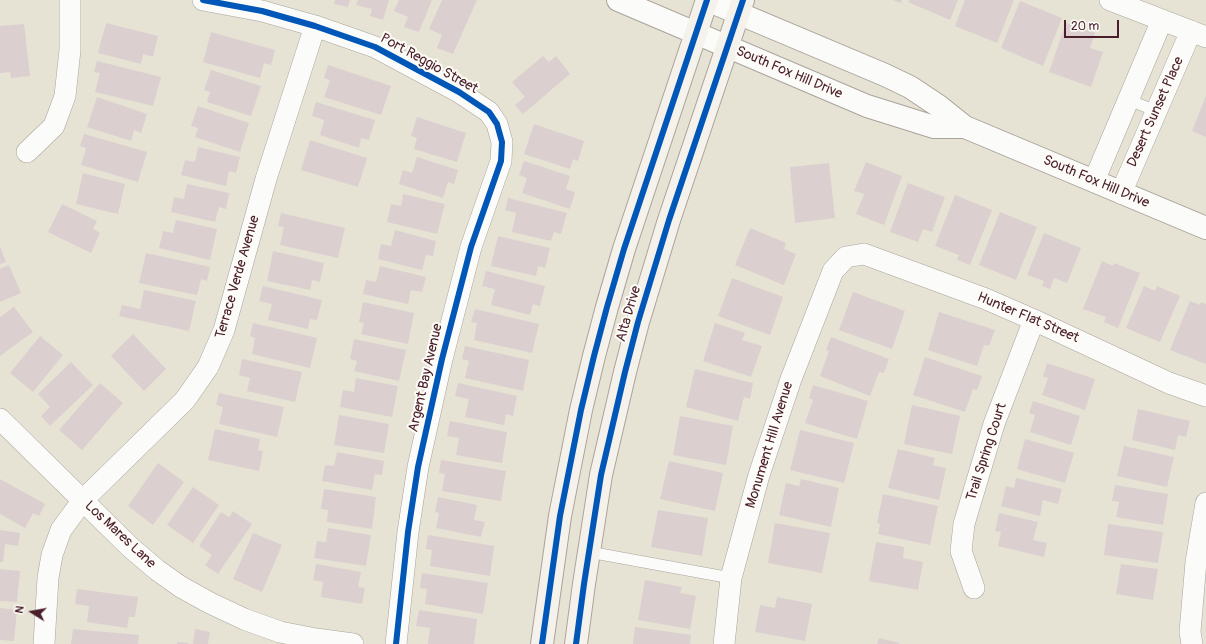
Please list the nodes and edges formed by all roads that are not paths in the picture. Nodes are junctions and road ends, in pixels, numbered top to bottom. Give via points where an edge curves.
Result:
1 (70, 0) edge
2 (203, 0) edge
3 (618, 0) edge
4 (707, 0) edge
5 (1110, 0) edge
6 (741, 7) edge
7 (1162, 20) junction
8 (315, 26) junction
9 (696, 34) junction
10 (1199, 34) edge
11 (727, 47) junction
12 (1129, 100) junction
13 (1156, 111) junction
14 (497, 124) joint
15 (965, 127) junction
16 (27, 152) dead end
17 (1094, 181) junction
18 (1121, 193) junction
19 (1206, 228) edge
20 (846, 257) joint
21 (1034, 320) junction
22 (1206, 396) edge
23 (0, 419) edge
24 (83, 500) junction
25 (1206, 503) edge
26 (589, 552) junction
27 (731, 578) junction
28 (974, 588) dead end
29 (1196, 636) edge
30 (44, 644) edge
31 (353, 644) edge
32 (396, 644) edge
33 (542, 644) edge
34 (576, 644) edge
35 (724, 644) edge

1 - 16 street via 70,50 65,96 54,126
2 - 8 street, Port Reggio Street via 262,11
3 - 9 street, South Fox Hill Drive
4 - 6 street, South Fox Hill Drive
4 - 9 main road, Alta Drive
5 - 7 street
6 - 11 main road, Alta Drive
6 - 15 street, South Fox Hill Drive via 910,87
7 - 10 street
7 - 12 street
8 - 14 street, Port Reggio Street via 375,47 459,92 489,112
8 - 24 street, Terrace Verde Avenue via 266,179 224,330 208,366 184,400
9 - 11 street, South Fox Hill Drive
9 - 33 main road, Alta Drive via 624,249 594,356 560,516
10 - 13 street, Desert Sunset Place
11 - 15 street, South Fox Hill Drive via 867,106 934,126
11 - 26 main road, Alta Drive via 638,322 601,475
12 - 13 lane
12 - 17 street
13 - 18 street, Desert Sunset Place
14 - 32 street, Argent Bay Avenue via 502,142 501,161 471,247 418,467
15 - 17 street, South Fox Hill Drive
17 - 18 street, South Fox Hill Drive
18 - 19 street, South Fox Hill Drive
20 - 21 street, Hunter Flat Street via 864,254 986,299
20 - 27 street, Monument Hill Avenue via 833,271 790,379 759,475
21 - 22 street, Hunter Flat Street via 1169,383
21 - 28 street, Trail Spring Court via 994,424 964,524 961,551
23 - 24 street, Los Mares Lane
24 - 30 street, Terrace Verde Avenue via 61,530 52,555
24 - 31 street, Los Mares Lane via 157,570 210,603 280,632
25 - 29 street via 1196,562
26 - 27 lane
26 - 34 main road, Alta Drive
27 - 35 street, Monument Hill Avenue

